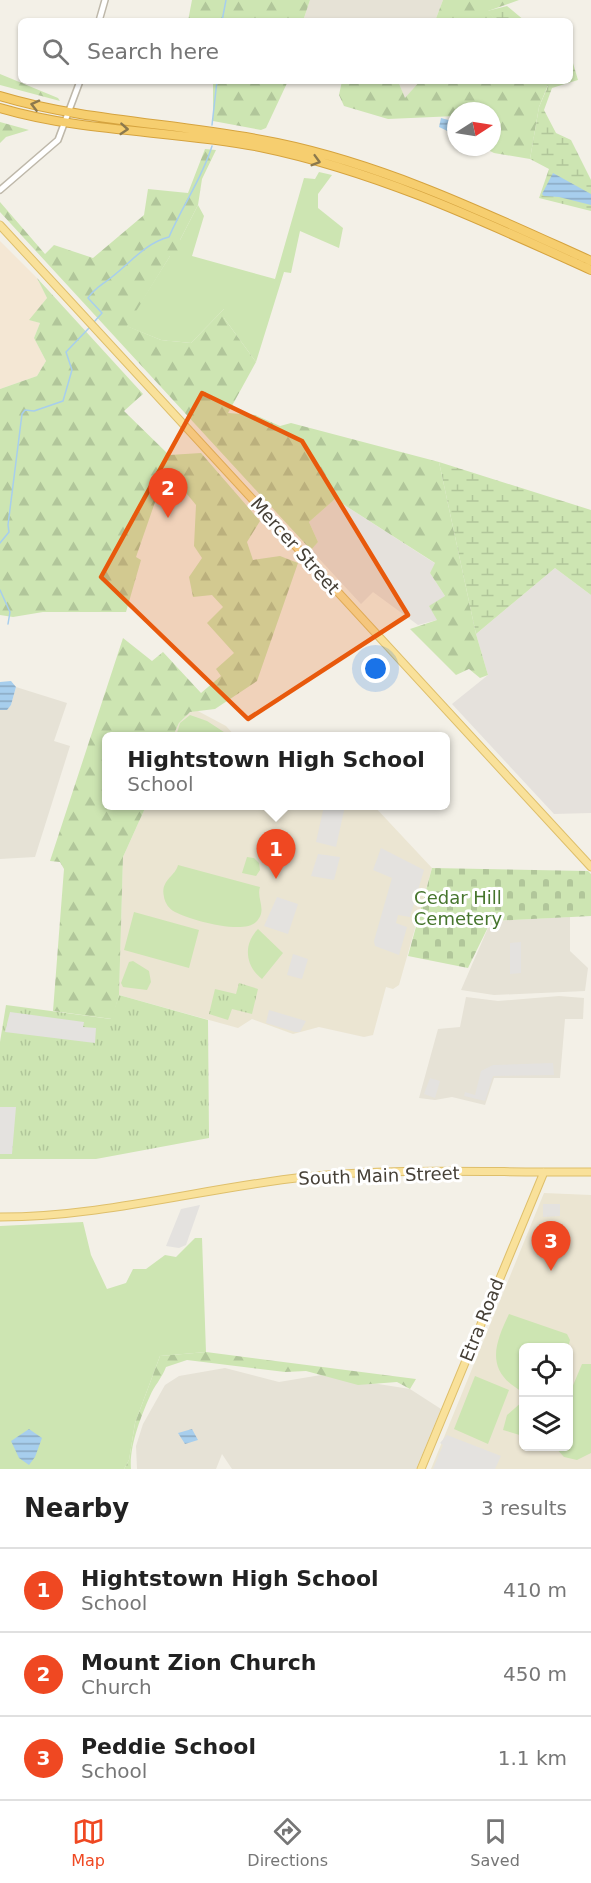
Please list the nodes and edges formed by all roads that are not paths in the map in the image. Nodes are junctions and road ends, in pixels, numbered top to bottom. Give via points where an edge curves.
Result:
1 (105, 0) edge
2 (100, 18) edge
3 (79, 84) edge
4 (0, 96) edge
5 (0, 108) edge
6 (70, 113) junction
7 (66, 123) junction
8 (0, 190) edge
9 (0, 225) edge
10 (591, 261) edge
11 (591, 270) edge
12 (591, 867) edge
13 (544, 1172) junction
14 (591, 1172) edge
15 (0, 1217) edge
16 (421, 1469) edge

1 - 2 street
3 - 6 street
6 -> 4 highway
5 - 7 highway
6 - 7 street
6 - 10 highway via 210,130 314,151 448,196
7 - 8 street via 55,145
7 -> 11 highway via 218,140 322,163 445,204
9 - 12 main road, Mercer Street
13 - 14 main road, South Main Street
13 - 15 main road, South Main Street via 332,1174 63,1216
13 - 16 main road, Etra Road

